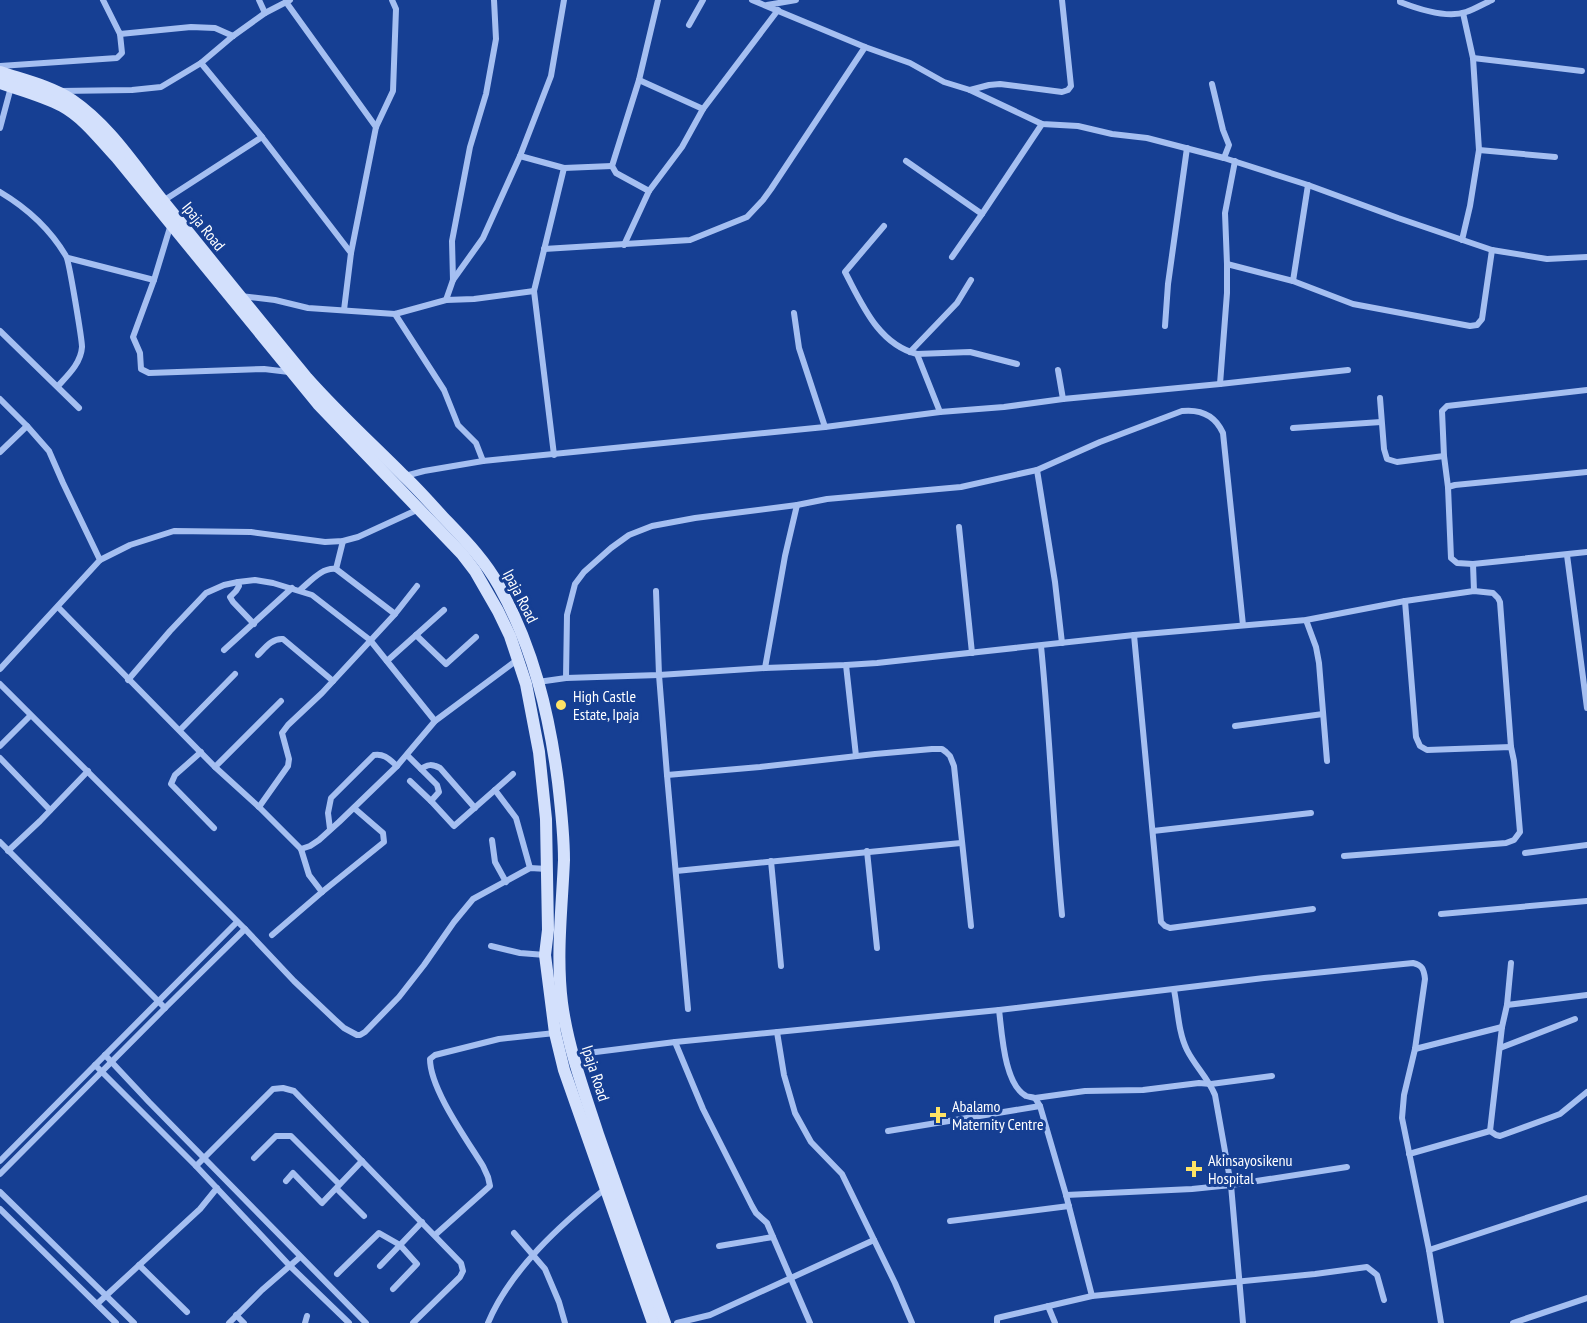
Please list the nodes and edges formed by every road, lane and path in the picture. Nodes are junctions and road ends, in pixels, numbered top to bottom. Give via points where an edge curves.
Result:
1 (102, 0) edge
2 (259, 0) edge
3 (392, 0) edge
4 (494, 0) edge
5 (564, 0) edge
6 (657, 0) edge
7 (703, 0) edge
8 (752, 0) edge
9 (796, 0) edge
10 (1062, 0) edge
11 (1400, 0) edge
12 (1492, 0) edge
13 (288, 1) edge
14 (765, 6) junction
15 (778, 10) junction
16 (265, 13) junction
17 (1463, 13) junction
18 (689, 25) dead end
19 (120, 34) junction
20 (233, 36) junction
21 (865, 47) junction
22 (1473, 58) junction
23 (201, 63) junction
24 (0, 66) edge
25 (1582, 71) dead end
26 (0, 72) edge
27 (639, 80) junction
28 (1212, 84) dead end
29 (6, 85) edge
30 (970, 90) junction
31 (54, 91) junction
32 (703, 109) junction
33 (1042, 124) junction
34 (375, 127) junction
35 (0, 128) edge
36 (262, 137) junction
37 (1187, 148) junction
38 (1479, 150) junction
39 (520, 156) junction
40 (1224, 158) junction
41 (1555, 158) dead end
42 (906, 161) dead end
43 (1234, 161) junction
44 (612, 166) junction
45 (564, 168) junction
46 (1308, 185) junction
47 (649, 191) junction
48 (0, 192) edge
49 (163, 201) junction
50 (982, 214) junction
51 (172, 220) junction
52 (884, 226) dead end
53 (1462, 240) junction
54 (624, 244) junction
55 (544, 249) junction
56 (1492, 250) junction
57 (351, 253) junction
58 (952, 257) dead end
59 (1587, 257) edge
60 (68, 258) junction
61 (1227, 264) junction
62 (154, 280) junction
63 (453, 280) junction
64 (971, 280) dead end
65 (1293, 281) junction
66 (534, 291) junction
67 (240, 296) junction
68 (446, 300) junction
69 (344, 310) junction
70 (794, 313) dead end
71 (394, 314) junction
72 (1165, 326) dead end
73 (0, 331) edge
74 (913, 353) junction
75 (1017, 364) dead end
76 (1059, 370) dead end
77 (1348, 370) dead end
78 (290, 372) junction
79 (1220, 384) junction
80 (58, 386) junction
81 (1587, 390) edge
82 (1380, 398) dead end
83 (0, 399) edge
84 (1063, 399) junction
85 (79, 408) dead end
86 (940, 412) junction
87 (1381, 422) junction
88 (27, 426) junction
89 (825, 427) junction
90 (1293, 428) dead end
91 (0, 452) edge
92 (554, 455) junction
93 (1444, 456) junction
94 (483, 462) junction
95 (1037, 470) junction
96 (1587, 472) edge
97 (405, 476) junction
98 (1448, 487) junction
99 (797, 505) junction
100 (425, 506) junction
101 (960, 527) dead end
102 (343, 541) junction
103 (1587, 552) edge
104 (1567, 555) junction
105 (100, 560) junction
106 (1473, 564) junction
107 (336, 569) junction
108 (238, 582) junction
109 (417, 586) dead end
110 (292, 588) junction
111 (300, 590) junction
112 (656, 591) dead end
113 (1474, 591) junction
114 (1406, 602) junction
115 (58, 608) junction
116 (444, 610) dead end
117 (395, 614) junction
118 (1306, 620) junction
119 (254, 624) junction
120 (1243, 625) junction
121 (416, 635) junction
122 (1134, 635) junction
123 (476, 637) dead end
124 (370, 640) junction
125 (1062, 643) junction
126 (1041, 646) junction
127 (224, 650) dead end
128 (972, 653) junction
129 (258, 655) dead end
130 (518, 660) junction
131 (387, 661) junction
132 (846, 665) junction
133 (765, 668) junction
134 (0, 669) edge
135 (235, 674) dead end
136 (659, 675) junction
137 (566, 678) junction
138 (128, 680) junction
139 (333, 681) junction
140 (539, 682) junction
141 (0, 684) edge
142 (526, 684) junction
143 (281, 701) dead end
144 (1587, 708) edge
145 (1323, 714) junction
146 (30, 716) junction
147 (435, 721) junction
148 (1235, 726) dead end
149 (180, 730) junction
150 (0, 746) edge
151 (1511, 747) junction
152 (201, 752) junction
153 (407, 755) junction
154 (856, 756) junction
155 (0, 758) edge
156 (1327, 761) dead end
157 (397, 766) junction
158 (215, 767) junction
159 (421, 769) junction
160 (88, 771) junction
161 (513, 774) dead end
162 (667, 775) junction
163 (410, 781) dead end
164 (495, 790) junction
165 (431, 801) junction
166 (259, 807) junction
167 (354, 808) junction
168 (475, 808) junction
169 (50, 810) junction
170 (1311, 813) dead end
171 (214, 828) dead end
172 (330, 829) junction
173 (1154, 831) junction
174 (492, 840) dead end
175 (0, 843) edge
176 (961, 843) junction
177 (1587, 845) edge
178 (301, 849) junction
179 (9, 851) junction
180 (867, 851) junction
181 (1525, 853) dead end
182 (1344, 856) dead end
183 (771, 861) junction
184 (530, 868) junction
185 (547, 869) junction
186 (676, 871) junction
187 (506, 882) junction
188 (322, 892) junction
189 (1587, 901) edge
190 (1313, 909) dead end
191 (1062, 915) dead end
192 (1441, 915) dead end
193 (237, 921) junction
194 (971, 926) dead end
195 (245, 929) junction
196 (272, 935) dead end
197 (491, 946) dead end
198 (877, 948) dead end
199 (545, 955) junction
200 (1511, 963) dead end
201 (781, 966) dead end
202 (1174, 990) junction
203 (1587, 995) edge
204 (158, 1000) junction
205 (1507, 1005) junction
206 (165, 1008) junction
207 (688, 1009) dead end
208 (999, 1010) junction
209 (1575, 1019) dead end
210 (1502, 1027) junction
211 (777, 1032) junction
212 (555, 1033) junction
213 (675, 1042) junction
214 (1500, 1048) junction
215 (1415, 1049) junction
216 (105, 1055) junction
217 (572, 1055) junction
218 (112, 1062) junction
219 (95, 1065) junction
220 (102, 1072) junction
221 (1272, 1076) dead end
222 (1210, 1084) junction
223 (1587, 1092) edge
224 (1035, 1098) junction
225 (1040, 1106) junction
226 (888, 1131) dead end
227 (1490, 1131) junction
228 (1409, 1154) junction
229 (204, 1158) junction
230 (254, 1158) dead end
231 (0, 1161) edge
232 (362, 1161) junction
233 (196, 1166) junction
234 (1347, 1167) dead end
235 (0, 1174) edge
236 (286, 1181) dead end
237 (1230, 1185) junction
238 (338, 1186) junction
239 (217, 1188) junction
240 (605, 1189) junction
241 (0, 1192) edge
242 (1066, 1195) junction
243 (1587, 1198) edge
244 (1069, 1206) junction
245 (0, 1209) edge
246 (364, 1216) dead end
247 (951, 1221) dead end
248 (422, 1222) junction
249 (514, 1233) dead end
250 (435, 1235) junction
251 (773, 1237) junction
252 (874, 1240) junction
253 (400, 1245) junction
254 (719, 1246) dead end
255 (1429, 1250) junction
256 (534, 1255) junction
257 (300, 1257) junction
258 (139, 1265) junction
259 (290, 1266) junction
260 (380, 1266) dead end
261 (337, 1274) dead end
262 (790, 1277) junction
263 (1240, 1281) junction
264 (393, 1289) dead end
265 (106, 1296) junction
266 (1092, 1296) junction
267 (1587, 1298) edge
268 (1384, 1300) dead end
269 (97, 1304) junction
270 (1048, 1306) junction
271 (187, 1312) dead end
272 (236, 1316) junction
273 (1517, 1322) edge
274 (116, 1323) edge
275 (134, 1323) edge
276 (229, 1323) edge
277 (244, 1323) edge
278 (349, 1323) edge
279 (366, 1323) edge
280 (413, 1323) edge
281 (488, 1323) edge
282 (565, 1323) edge
283 (652, 1323) edge
284 (665, 1323) edge
285 (677, 1323) edge
286 (810, 1323) edge
287 (912, 1323) edge
288 (997, 1323) edge
289 (1055, 1323) edge
290 (1243, 1323) edge
291 (1441, 1323) edge

1 - 19 street
2 - 16 street
3 - 34 street via 396,9 393,91
4 - 63 street via 496,39 452,241
5 - 39 street via 551,76
6 - 27 street
7 - 18 street
8 - 14 street
9 - 14 street
10 - 30 street via 1071,86 1068,90 1000,84
11 - 17 street via 1439,14
12 - 17 street
13 - 16 street
13 - 34 street
14 - 15 street
15 - 21 street
15 - 32 street
16 - 20 street
17 - 22 street
19 - 20 street via 207,27
19 - 24 street via 122,53 117,58
20 - 23 street
21 - 30 street
21 - 54 street via 771,189 747,217 690,240
22 - 25 street
22 - 38 street
23 - 31 street via 161,87
23 - 36 street
26 - 31 main road, Ipaja Road
27 - 32 street
27 - 44 street
28 - 40 street via 1229,145
29 - 35 street
29 - 51 main road, Ipaja Road via 56,103 75,116
30 - 33 street
31 - 49 main road, Ipaja Road via 84,109 102,126
32 - 47 street via 682,147
33 - 37 street via 1078,126
33 - 50 street
34 - 57 street
36 - 49 street
36 - 57 street
37 - 40 street
37 - 72 street
38 - 41 street
38 - 53 street
39 - 45 street
39 - 63 street via 483,238
40 - 43 street
42 - 50 street
43 - 46 street
43 - 61 street via 1225,213
44 - 45 street
44 - 47 street
45 - 55 street
46 - 53 street
46 - 65 street
47 - 54 street
48 - 60 street via 32,214
49 - 51 main road, Ipaja Road
50 - 58 street
51 - 62 street
51 - 67 main road, Ipaja Road
51 - 78 main road, Ipaja Road
52 - 74 street via 845,272 877,328 888,340
53 - 56 street
54 - 55 street
55 - 66 street
56 - 59 street via 1547,259
56 - 65 street via 1482,319 1477,325 1353,304
57 - 69 street
60 - 62 street
60 - 80 street via 82,347 76,366
61 - 65 street
61 - 79 street
62 - 78 street via 133,337 141,369 149,373 264,369
63 - 68 street
64 - 74 street via 957,303
66 - 68 street
66 - 92 street
67 - 69 street
67 - 97 main road, Ipaja Road via 329,403
68 - 71 street
69 - 71 street
70 - 89 street via 799,348
71 - 94 street via 444,390 458,425 477,443
73 - 80 street
74 - 75 street via 970,352
74 - 86 street
76 - 84 street
77 - 79 street
78 - 100 main road, Ipaja Road
79 - 84 street
80 - 85 street
81 - 93 street via 1447,405 1442,411
82 - 87 street
83 - 88 street
84 - 86 street
86 - 89 street
87 - 90 street
87 - 93 street via 1384,449 1390,460
88 - 91 street
88 - 105 street via 49,451
89 - 92 street
92 - 94 street
93 - 98 street
94 - 97 street
95 - 99 street via 961,488
95 - 120 street via 1182,411 1192,410 1213,418 1223,433
95 - 125 street
96 - 98 street
97 - 100 main road, Ipaja Road
98 - 106 street via 1451,558
99 - 133 street
99 - 137 street via 652,526 611,548 575,584 567,615
100 - 102 street
100 - 130 main road, Ipaja Road via 475,571 498,611
100 - 140 main road, Ipaja Road via 473,549 499,585 522,632
101 - 128 street
102 - 105 street via 250,531 174,531 130,545
102 - 107 street
103 - 104 street
104 - 106 street
104 - 144 street
105 - 115 street
106 - 113 street
107 - 111 street via 325,570
107 - 117 street
108 - 110 street via 255,580
108 - 119 street via 230,597
108 - 138 street via 206,593
109 - 117 street
110 - 111 street
110 - 119 street
111 - 124 street
112 - 136 street
113 - 114 street
113 - 151 street via 1493,593 1500,602
114 - 118 street
114 - 151 street via 1416,737 1420,746 1427,750
115 - 134 street
115 - 138 street
116 - 121 street
117 - 124 street
118 - 120 street
118 - 145 street via 1316,646
119 - 127 street
120 - 122 street
121 - 123 street via 446,664
121 - 131 street
122 - 125 street
122 - 173 street
124 - 131 street
124 - 139 street
125 - 126 street
126 - 128 street
126 - 191 street
128 - 132 street
129 - 139 street via 273,641 283,639
130 - 142 main road, Ipaja Road
130 - 147 street
131 - 147 street
132 - 133 street
132 - 154 street
133 - 136 street
135 - 149 street
136 - 137 street
136 - 162 street
137 - 140 street
138 - 149 street
139 - 166 street via 282,733 288,766
140 - 142 street
140 - 217 main road, Ipaja Road via 561,805 564,858 560,976
141 - 146 street
142 - 185 main road, Ipaja Road via 546,819
143 - 158 street
145 - 148 street
145 - 156 street
146 - 150 street
146 - 160 street
147 - 153 street
149 - 152 street
151 - 182 street via 1520,832 1514,840
152 - 158 street
152 - 171 street via 175,775 171,784
153 - 157 street
153 - 159 street
154 - 162 street
154 - 176 street via 932,749 946,752 954,766
155 - 169 street
157 - 167 street
157 - 172 street via 387,757 374,755 331,798
158 - 166 street
159 - 165 street via 440,792
159 - 168 street via 434,764 440,768
160 - 169 street
160 - 193 street
161 - 164 street
162 - 186 street
163 - 165 street
164 - 168 street
164 - 184 street via 516,818
165 - 168 street via 454,826
166 - 178 street
167 - 172 street
167 - 188 street via 383,833 384,842
169 - 179 street
170 - 173 street
172 - 178 street
173 - 190 street via 1160,915 1165,927
174 - 187 street via 495,862
175 - 179 street
176 - 180 street
176 - 194 street
177 - 181 street
178 - 188 street via 309,875
179 - 204 street
180 - 183 street
180 - 198 street
183 - 186 street
183 - 201 street
184 - 185 street
184 - 187 street
185 - 199 main road, Ipaja Road
186 - 207 street
187 - 195 street via 473,899 399,997 360,1035 344,1028
188 - 196 street
189 - 192 street
193 - 195 street
193 - 204 street
195 - 206 street
197 - 199 street
199 - 212 main road, Ipaja Road
200 - 205 street
202 - 208 street
202 - 215 street via 1420,964 1425,979
202 - 222 street via 1182,1037
203 - 205 street
204 - 206 street
204 - 216 street
205 - 210 street
206 - 218 street
208 - 211 street
208 - 224 street via 1010,1076 1025,1095
209 - 214 street
210 - 214 street
210 - 215 street
211 - 213 street
211 - 252 street via 795,1113 811,1142 842,1174
212 - 240 main road, Ipaja Road via 562,1065
212 - 250 street via 499,1039 430,1059 442,1096 483,1166 490,1186
213 - 217 street
213 - 251 street via 747,1197
214 - 227 street
215 - 228 street via 1402,1118
216 - 218 street
216 - 219 street
217 - 284 main road, Ipaja Road
218 - 220 street
218 - 229 street
219 - 220 street
219 - 231 street
220 - 233 street
220 - 235 street
221 - 222 street
222 - 224 street
222 - 237 street
223 - 227 street via 1560,1114 1500,1136
224 - 225 street
225 - 226 street
225 - 242 street
227 - 228 street
228 - 255 street
229 - 232 street via 273,1089 283,1088 294,1091
229 - 233 street
229 - 257 street
230 - 238 street via 276,1136 291,1136
232 - 238 street
232 - 248 street
233 - 239 street
234 - 237 street
236 - 238 street via 293,1173 322,1203
237 - 242 street
237 - 263 street
238 - 246 street
239 - 258 street via 200,1209
239 - 259 street
240 - 256 street via 566,1221
240 - 283 main road, Ipaja Road
241 - 265 street
242 - 244 street
243 - 255 street
244 - 247 street
244 - 266 street
245 - 269 street
248 - 250 street
248 - 253 street
249 - 256 street
250 - 280 street via 461,1263 463,1271
251 - 254 street
251 - 262 street
252 - 262 street
252 - 287 street
253 - 260 street
253 - 261 street via 379,1233
253 - 264 street via 417,1264
255 - 291 street
256 - 281 street via 511,1283
256 - 282 street via 545,1269
257 - 259 street
257 - 279 street
258 - 265 street
258 - 271 street
259 - 272 street
259 - 278 street
262 - 285 street via 710,1315
262 - 286 street
263 - 266 street
263 - 268 street via 1366,1267 1377,1275
263 - 290 street
265 - 269 street
265 - 275 street
266 - 270 street
267 - 273 street
269 - 274 street
270 - 288 street via 997,1318
270 - 289 street
272 - 276 street
272 - 277 street

